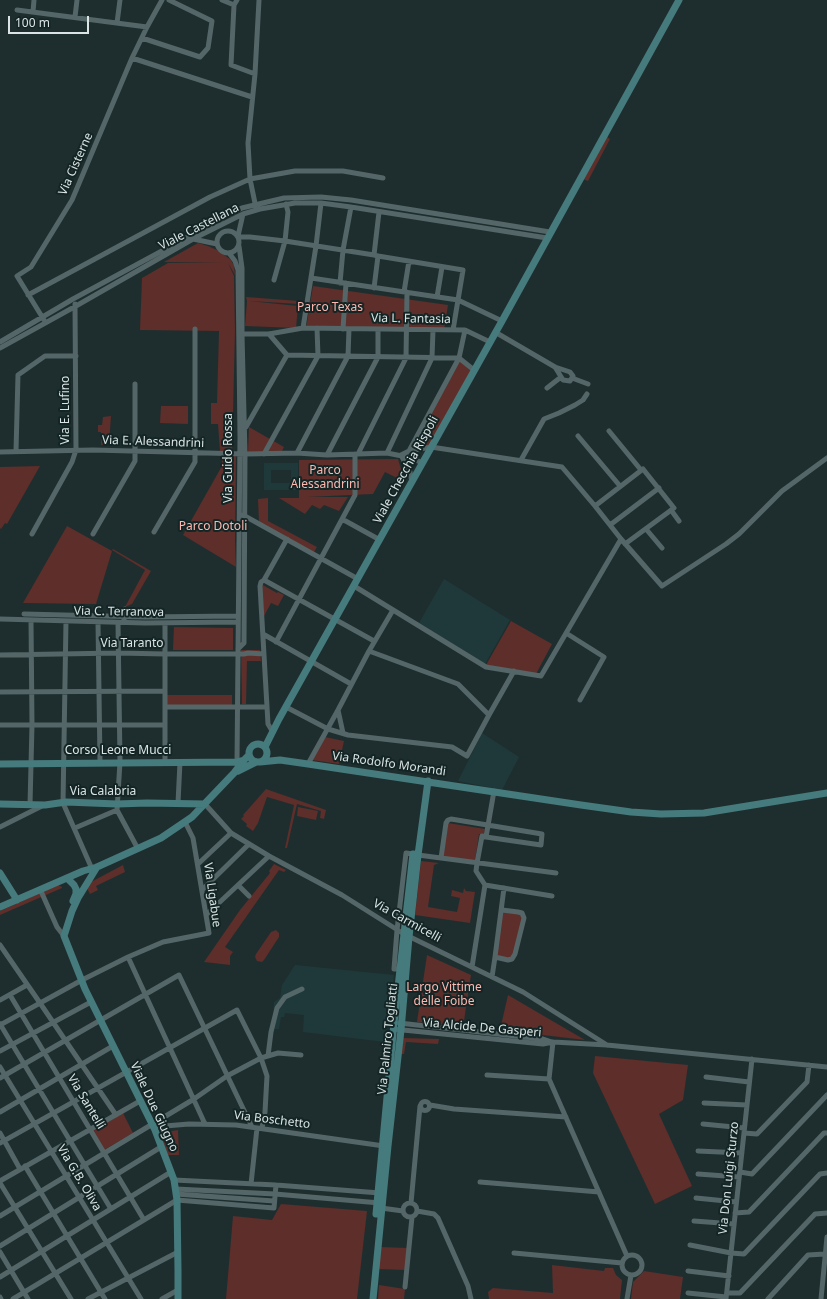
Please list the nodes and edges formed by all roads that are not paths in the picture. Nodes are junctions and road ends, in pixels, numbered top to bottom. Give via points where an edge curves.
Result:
1 (34, 0) edge
2 (77, 0) edge
3 (120, 0) edge
4 (162, 0) edge
5 (169, 0) edge
6 (222, 0) edge
7 (237, 0) edge
8 (259, 0) edge
9 (679, 0) edge
10 (234, 5) junction
11 (18, 10) dead end
12 (33, 12) junction
13 (75, 17) junction
14 (117, 23) junction
15 (147, 27) junction
16 (142, 38) junction
17 (132, 58) junction
18 (255, 74) junction
19 (252, 97) junction
20 (383, 178) dead end
21 (250, 179) junction
22 (321, 203) junction
23 (286, 204) junction
24 (255, 205) junction
25 (351, 207) junction
26 (256, 211) junction
27 (379, 212) junction
28 (243, 214) junction
29 (222, 221) junction
30 (224, 232) junction
31 (549, 235) junction
32 (238, 236) junction
33 (193, 239) junction
34 (285, 241) junction
35 (217, 244) junction
36 (239, 246) junction
37 (316, 246) junction
38 (343, 250) junction
39 (229, 253) junction
40 (376, 256) junction
41 (409, 261) junction
42 (442, 266) junction
43 (311, 278) junction
44 (274, 280) dead end
45 (343, 283) junction
46 (374, 288) junction
47 (406, 292) junction
48 (28, 296) junction
49 (437, 297) junction
50 (73, 299) junction
51 (458, 300) junction
52 (76, 306) junction
53 (42, 317) junction
54 (502, 320) junction
55 (45, 322) junction
56 (302, 328) junction
57 (317, 328) junction
58 (195, 329) dead end
59 (346, 329) junction
60 (378, 329) junction
61 (406, 329) junction
62 (432, 330) junction
63 (453, 330) junction
64 (465, 330) junction
65 (495, 332) junction
66 (240, 334) junction
67 (269, 334) junction
68 (0, 342) edge
69 (490, 342) junction
70 (0, 348) edge
71 (287, 355) junction
72 (76, 356) junction
73 (318, 356) junction
74 (348, 356) junction
75 (378, 357) junction
76 (406, 358) junction
77 (432, 358) junction
78 (459, 358) junction
79 (555, 367) junction
80 (474, 370) junction
81 (561, 377) junction
82 (572, 378) junction
83 (136, 384) dead end
84 (588, 384) dead end
85 (547, 388) dead end
86 (587, 394) dead end
87 (245, 428) junction
88 (609, 431) dead end
89 (578, 436) dead end
90 (240, 437) junction
91 (431, 448) junction
92 (76, 450) junction
93 (16, 451) junction
94 (136, 451) junction
95 (409, 451) junction
96 (0, 452) edge
97 (195, 453) junction
98 (297, 453) junction
99 (387, 453) junction
100 (239, 454) junction
101 (245, 454) junction
102 (264, 454) junction
103 (356, 454) junction
104 (327, 455) junction
105 (401, 455) junction
106 (827, 458) edge
107 (521, 460) junction
108 (422, 463) junction
109 (640, 470) junction
110 (412, 482) junction
111 (620, 486) junction
112 (659, 488) junction
113 (595, 506) junction
114 (671, 510) junction
115 (239, 513) junction
116 (245, 516) junction
117 (342, 519) junction
118 (680, 521) dead end
119 (610, 525) junction
120 (646, 529) junction
121 (154, 532) dead end
122 (32, 534) dead end
123 (93, 534) dead end
124 (287, 540) junction
125 (380, 540) junction
126 (623, 542) junction
127 (662, 548) dead end
128 (321, 558) junction
129 (358, 579) junction
130 (264, 580) junction
131 (354, 586) junction
132 (299, 600) junction
133 (124, 609) dead end
134 (393, 610) junction
135 (24, 614) dead end
136 (238, 616) junction
137 (124, 617) junction
138 (0, 619) edge
139 (336, 619) junction
140 (31, 620) junction
141 (66, 621) junction
142 (98, 622) junction
143 (238, 622) junction
144 (121, 623) junction
145 (165, 623) junction
146 (566, 633) junction
147 (263, 634) junction
148 (374, 641) junction
149 (276, 642) junction
150 (238, 651) junction
151 (369, 651) junction
152 (119, 653) junction
153 (0, 654) edge
154 (31, 654) junction
155 (65, 654) junction
156 (98, 654) junction
157 (165, 654) junction
158 (264, 654) junction
159 (312, 662) junction
160 (514, 672) junction
161 (351, 684) junction
162 (32, 691) junction
163 (99, 691) junction
164 (119, 691) junction
165 (165, 691) junction
166 (0, 692) edge
167 (64, 692) junction
168 (580, 700) dead end
169 (238, 707) junction
170 (267, 707) junction
171 (286, 707) junction
172 (165, 708) junction
173 (338, 710) junction
174 (488, 715) junction
175 (279, 719) junction
176 (32, 725) junction
177 (64, 725) junction
178 (99, 725) junction
179 (119, 725) junction
180 (165, 725) junction
181 (0, 726) edge
182 (271, 729) junction
183 (328, 729) junction
184 (343, 733) junction
185 (257, 744) junction
186 (266, 750) junction
187 (243, 759) junction
188 (280, 760) junction
189 (63, 762) junction
190 (100, 762) junction
191 (120, 762) junction
192 (165, 762) junction
193 (180, 762) junction
194 (258, 762) junction
195 (31, 763) junction
196 (0, 764) edge
197 (308, 764) junction
198 (234, 773) junction
199 (428, 781) junction
200 (494, 791) junction
201 (827, 793) edge
202 (63, 803) junction
203 (0, 804) edge
204 (178, 804) junction
205 (187, 804) junction
206 (205, 804) junction
207 (30, 805) junction
208 (45, 805) junction
209 (117, 807) junction
210 (195, 814) junction
211 (185, 822) junction
212 (488, 825) junction
213 (0, 827) edge
214 (75, 828) junction
215 (231, 833) junction
216 (486, 837) junction
217 (249, 844) junction
218 (138, 849) junction
219 (415, 854) junction
220 (269, 856) junction
221 (441, 858) junction
222 (477, 863) junction
223 (198, 864) junction
224 (94, 868) junction
225 (0, 873) edge
226 (556, 873) dead end
227 (77, 874) junction
228 (67, 878) junction
229 (74, 884) junction
230 (86, 884) junction
231 (238, 885) junction
232 (485, 885) junction
233 (504, 888) junction
234 (40, 889) junction
235 (202, 890) junction
236 (249, 896) dead end
237 (552, 896) dead end
238 (17, 900) junction
239 (0, 907) edge
240 (502, 910) junction
241 (206, 915) junction
242 (403, 934) junction
243 (64, 936) junction
244 (0, 945) edge
245 (128, 957) junction
246 (495, 957) junction
247 (472, 967) junction
248 (404, 969) junction
249 (492, 976) junction
250 (82, 980) junction
251 (27, 985) junction
252 (302, 990) dead end
253 (146, 994) junction
254 (10, 996) junction
255 (0, 1000) edge
256 (91, 1002) junction
257 (40, 1003) junction
258 (20, 1013) junction
259 (100, 1020) junction
260 (54, 1022) junction
261 (0, 1024) edge
262 (398, 1026) junction
263 (205, 1028) junction
264 (33, 1034) junction
265 (66, 1040) junction
266 (553, 1042) junction
267 (13, 1045) junction
268 (607, 1045) junction
269 (113, 1046) junction
270 (170, 1047) junction
271 (0, 1051) edge
272 (44, 1053) junction
273 (300, 1054) dead end
274 (268, 1056) junction
275 (261, 1058) junction
276 (752, 1059) junction
277 (24, 1064) junction
278 (82, 1065) junction
279 (809, 1065) junction
280 (0, 1067) edge
281 (827, 1067) edge
282 (126, 1071) junction
283 (5, 1075) junction
284 (486, 1075) dead end
285 (227, 1076) junction
286 (706, 1077) dead end
287 (0, 1078) edge
288 (60, 1078) junction
289 (549, 1079) junction
290 (749, 1082) junction
291 (98, 1088) junction
292 (39, 1089) junction
293 (827, 1095) edge
294 (194, 1099) junction
295 (20, 1100) junction
296 (74, 1101) junction
297 (140, 1101) junction
298 (704, 1103) dead end
299 (747, 1105) junction
300 (0, 1112) edge
301 (54, 1113) junction
302 (116, 1114) junction
303 (566, 1117) junction
304 (35, 1124) junction
305 (205, 1124) junction
306 (703, 1124) dead end
307 (152, 1126) junction
308 (257, 1128) junction
309 (90, 1130) junction
310 (744, 1130) junction
311 (827, 1133) edge
312 (0, 1134) edge
313 (70, 1141) junction
314 (2, 1142) edge
315 (385, 1146) junction
316 (161, 1147) junction
317 (698, 1151) dead end
318 (52, 1152) junction
319 (104, 1153) junction
320 (742, 1153) junction
321 (85, 1164) junction
322 (23, 1168) junction
323 (171, 1172) junction
324 (827, 1173) edge
325 (117, 1174) junction
326 (698, 1174) dead end
327 (739, 1174) junction
328 (66, 1176) junction
329 (174, 1180) junction
330 (0, 1182) edge
331 (480, 1182) dead end
332 (251, 1184) junction
333 (276, 1185) junction
334 (98, 1186) junction
335 (40, 1191) junction
336 (599, 1192) junction
337 (380, 1193) junction
338 (176, 1194) junction
339 (275, 1194) junction
340 (79, 1197) junction
341 (130, 1197) junction
342 (696, 1198) dead end
343 (736, 1202) junction
344 (411, 1203) junction
345 (380, 1204) junction
346 (15, 1207) junction
347 (111, 1209) junction
348 (403, 1211) junction
349 (417, 1211) junction
350 (53, 1213) junction
351 (735, 1213) junction
352 (827, 1213) edge
353 (0, 1216) edge
354 (412, 1217) junction
355 (93, 1220) junction
356 (144, 1220) junction
357 (694, 1222) dead end
358 (734, 1224) junction
359 (28, 1228) junction
360 (67, 1236) junction
361 (827, 1237) edge
362 (107, 1242) junction
363 (690, 1245) dead end
364 (0, 1246) edge
365 (42, 1251) junction
366 (0, 1252) edge
367 (178, 1252) junction
368 (731, 1252) junction
369 (514, 1253) dead end
370 (825, 1254) junction
371 (627, 1256) junction
372 (80, 1258) junction
373 (622, 1263) junction
374 (11, 1270) junction
375 (688, 1271) dead end
376 (55, 1274) junction
377 (630, 1275) junction
378 (0, 1276) edge
379 (729, 1276) junction
380 (128, 1278) junction
381 (825, 1281) edge
382 (405, 1287) dead end
383 (178, 1290) junction
384 (24, 1292) junction
385 (101, 1292) junction
386 (688, 1294) dead end
387 (726, 1296) edge
388 (13, 1299) edge
389 (28, 1299) edge
390 (71, 1299) edge
391 (88, 1299) edge
392 (105, 1299) edge
393 (141, 1299) edge
394 (162, 1299) edge
395 (178, 1299) edge
396 (369, 1299) edge
397 (373, 1299) edge
398 (471, 1299) edge
399 (627, 1299) edge
400 (768, 1299) edge
401 (821, 1299) edge

1 - 12 street
2 - 13 street
3 - 14 street
4 - 15 street, Via Cisterne
5 - 16 street via 212,21 208,48 200,57
6 - 10 street
7 - 10 street
8 - 18 street
9 - 31 main road, Viale Checchia Rispoli
10 - 18 street via 231,65
11 - 12 street
12 - 13 street
13 - 14 street
14 - 15 street
15 - 16 street, Via Cisterne
16 - 17 street, Via Cisterne
17 - 19 street
17 - 48 street, Via Cisterne via 72,200 31,267 17,276
18 - 19 street
19 - 21 street via 248,143
20 - 21 street via 343,171 295,171
21 - 24 street
21 - 48 street via 210,197
22 - 23 street, Viale Castellana
22 - 25 street, Viale Castellana
22 - 37 street
23 - 26 street, Viale Castellana
23 - 34 street via 288,212
24 - 26 street
24 - 29 street via 242,208
24 - 31 street via 284,198 321,197 380,204
25 - 27 street, Viale Castellana
25 - 38 street
26 - 28 street, Viale Castellana
27 - 31 street, Viale Castellana
27 - 40 street
28 - 29 street, Viale Castellana
28 - 32 street
29 - 30 street
29 - 33 street, Viale Castellana
29 - 50 street
30 - 32 street via 230,231
30 - 35 street via 219,235
31 - 54 main road, Viale Checchia Rispoli
32 - 34 street
32 - 36 street
33 - 35 street
33 - 52 street, Viale Castellana
34 - 37 street
34 - 44 street
35 - 39 street via 220,250
36 - 39 street
36 - 66 street via 242,268
37 - 38 street
37 - 43 street
38 - 40 street
38 - 45 street
39 - 66 street, Via Guido Rossa via 238,270
40 - 41 street
40 - 46 street
41 - 42 street
41 - 47 street
42 - 49 street
42 - 51 street via 463,270
43 - 45 street
43 - 56 street
45 - 46 street
45 - 59 street
46 - 47 street
47 - 49 street
47 - 61 street
48 - 53 street, Via Cisterne
49 - 51 street
50 - 52 street, Via E. Lufino
50 - 53 street
51 - 54 street
51 - 63 street
52 - 55 street, Viale Castellana
52 - 72 street, Via E. Lufino
53 - 55 street, Via Cisterne
53 - 68 street
54 - 65 main road, Viale Checchia Rispoli
55 - 70 street, Viale Castellana
56 - 57 street, Via L. Fantasia
56 - 67 street, Via L. Fantasia
57 - 59 street, Via L. Fantasia
57 - 73 street
58 - 97 street
59 - 60 street, Via L. Fantasia
59 - 74 street
60 - 61 street, Via L. Fantasia
60 - 75 street
61 - 62 street, Via L. Fantasia
61 - 76 street
62 - 63 street, Via L. Fantasia
62 - 77 street
63 - 64 street, Via L. Fantasia
64 - 69 street
64 - 78 street, Via L. Fantasia
65 - 69 main road, Viale Checchia Rispoli
65 - 79 street
66 - 67 street, Via L. Fantasia
66 - 87 street
66 - 90 street, Via Guido Rossa
67 - 71 street
69 - 80 main road, Viale Checchia Rispoli
71 - 73 street
71 - 87 street
72 - 92 street, Via E. Lufino
72 - 93 street via 45,356 18,376
73 - 74 street
73 - 102 street
74 - 75 street
74 - 98 street
75 - 76 street
75 - 104 street
76 - 77 street
76 - 103 street
77 - 78 street
77 - 99 street
78 - 80 street
78 - 95 street, Via L. Fantasia
79 - 81 street
79 - 82 street via 570,372
80 - 91 main road, Viale Checchia Rispoli
81 - 82 street via 570,381
81 - 85 street
82 - 84 street
83 - 94 street
86 - 107 street via 575,405 544,419
87 - 90 street
87 - 101 street
88 - 109 street
89 - 111 street
90 - 100 street, Via Guido Rossa
91 - 95 street
91 - 107 street
91 - 108 main road, Viale Checchia Rispoli
92 - 93 street, Via E. Alessandrini
92 - 94 street, Via E. Alessandrini
92 - 122 street, Via E. Lufino via 72,462
93 - 96 street, Via E. Alessandrini
94 - 97 street, Via E. Alessandrini
94 - 123 street via 135,461
95 - 105 street
97 - 100 street, Via E. Alessandrini
97 - 121 street via 195,462
98 - 102 street, Via E. Alessandrini
98 - 104 street, Via E. Alessandrini
99 - 103 street, Via E. Alessandrini
99 - 105 street, Via E. Alessandrini
100 - 101 street, Via E. Alessandrini
100 - 115 street, Via Guido Rossa
101 - 102 street, Via E. Alessandrini
101 - 116 street
103 - 104 street, Via E. Alessandrini
103 - 117 street via 355,495
105 - 108 street, Via E. Alessandrini
105 - 110 street
106 - 126 street via 782,490 739,534 662,586
107 - 113 street via 562,467
108 - 110 main road, Viale Checchia Rispoli
109 - 111 street
109 - 112 street via 643,469
110 - 125 main road, Viale Checchia Rispoli
111 - 113 street
112 - 114 street via 674,508
112 - 119 street
113 - 119 street
114 - 118 street
114 - 120 street
115 - 116 street
115 - 136 street, Via Guido Rossa
116 - 124 street
116 - 150 street via 244,643
117 - 125 street
117 - 128 street
119 - 126 street
120 - 126 street
120 - 127 street
124 - 128 street
124 - 130 street
125 - 129 main road, Viale Checchia Rispoli
126 - 146 street
128 - 129 street
128 - 132 street
129 - 131 main road, Viale Checchia Rispoli
130 - 132 street
130 - 147 street via 260,586
131 - 134 street
131 - 139 main road, Viale Checchia Rispoli
132 - 139 street
132 - 149 street
133 - 137 street
134 - 148 street
134 - 160 street via 486,667
135 - 137 street
136 - 137 street
136 - 143 street, Via Guido Rossa
137 - 144 street
138 - 140 street, Via C. Terranova
139 - 148 street
139 - 159 main road, Viale Checchia Rispoli
140 - 141 street, Via C. Terranova
140 - 154 street
141 - 142 street, Via C. Terranova
141 - 155 street
142 - 144 street, Via C. Terranova
142 - 156 street
143 - 145 street, Via C. Terranova
143 - 150 street, Via Guido Rossa
144 - 145 street, Via C. Terranova
144 - 152 street
145 - 157 street
146 - 160 street via 541,676
146 - 168 street via 604,657
147 - 149 street
147 - 158 street
148 - 151 street
149 - 159 street
150 - 157 street, Via Taranto
150 - 158 street, Via Taranto
150 - 169 street, Via Guido Rossa
151 - 161 street
151 - 174 street via 458,684
152 - 156 street, Via Taranto
152 - 157 street, Via Taranto
152 - 164 street
153 - 154 street, Via Taranto
154 - 155 street, Via Taranto
154 - 162 street
155 - 156 street, Via Taranto
155 - 167 street
156 - 163 street
157 - 165 street
158 - 170 street
159 - 161 street
159 - 171 main road, Viale Checchia Rispoli
160 - 174 street
161 - 173 street
162 - 166 street
162 - 167 street
162 - 176 street
163 - 164 street
163 - 167 street
163 - 178 street
164 - 165 street
164 - 179 street
165 - 172 street
167 - 177 street
169 - 170 street
169 - 172 street
169 - 187 street, Via Guido Rossa
170 - 182 street via 268,724
171 - 175 main road, Viale Checchia Rispoli
171 - 183 street
172 - 180 street
173 - 183 street
173 - 184 street
174 - 184 street via 467,756 452,747
175 - 182 main road, Viale Checchia Rispoli
175 - 186 main road, Viale Checchia Rispoli
176 - 177 street
176 - 181 street
176 - 195 street
177 - 178 street
177 - 189 street
178 - 179 street
178 - 190 street
179 - 180 street
179 - 191 street
180 - 192 street
182 - 185 main road, Viale Checchia Rispoli
183 - 184 street
183 - 197 street
185 - 186 main road
185 - 187 main road, Viale Checchia Rispoli
186 - 188 main road, Via Rodolfo Morandi
186 - 194 main road, Viale Checchia Rispoli via 265,759
187 - 193 main road, Corso Leone Mucci
187 - 194 main road
187 - 198 main road, Viale Checchia Rispoli
188 - 194 main road, Via Rodolfo Morandi
188 - 197 main road, Via Rodolfo Morandi
189 - 190 main road, Corso Leone Mucci
189 - 195 main road, Corso Leone Mucci
189 - 202 street
190 - 191 main road, Corso Leone Mucci
191 - 192 main road, Corso Leone Mucci
191 - 209 street
192 - 193 main road, Corso Leone Mucci
193 - 204 street
194 - 198 main road, Viale Checchia Rispoli
195 - 196 main road, Corso Leone Mucci
195 - 207 street
197 - 199 main road, Via Rodolfo Morandi
198 - 206 main road, Viale Checchia Rispoli
199 - 200 main road, Via Rodolfo Morandi
199 - 219 main road, Via Palmiro Togliatti
200 - 201 main road, Via Rodolfo Morandi via 631,812 675,814 704,813
200 - 212 street
202 - 208 main road, Via Calabria
202 - 209 main road, Via Calabria
202 - 214 street
203 - 207 main road, Via Calabria
204 - 205 main road, Via Calabria
204 - 209 main road, Via Calabria via 147,802
205 - 206 main road, Via Calabria
205 - 210 main road
206 - 210 main road, Viale Checchia Rispoli
206 - 215 street, Via Carmicelli
207 - 208 main road, Via Calabria
208 - 213 street
209 - 214 street
209 - 218 street
210 - 211 main road, Viale Checchia Rispoli
211 - 218 main road, Viale Checchia Rispoli
211 - 223 street, Via Ligabue via 193,838
212 - 216 street
212 - 216 street via 542,834 541,845
212 - 221 street via 448,820
214 - 224 street
215 - 217 street, Via Carmicelli
215 - 223 street
216 - 222 street via 482,836
217 - 220 street, Via Carmicelli
217 - 235 street
218 - 224 main road, Viale Checchia Rispoli
219 - 221 street
219 - 242 main road, Via Palmiro Togliatti
219 - 242 street via 406,853
220 - 231 street
220 - 242 street, Via Carmicelli via 342,895
221 - 222 street
222 - 226 street
222 - 232 street via 476,871
223 - 235 street, Via Ligabue
224 - 227 main road, Viale Checchia Rispoli
224 - 230 main road
225 - 238 main road
227 - 228 main road, Viale Checchia Rispoli
227 - 229 main road via 73,878
227 - 230 main road via 85,875
228 - 229 main road
228 - 234 main road, Viale Checchia Rispoli
229 - 230 main road via 80,887
229 - 243 main road via 76,894 66,920
230 - 243 main road via 72,911
231 - 236 street
231 - 241 street
232 - 233 street
232 - 247 street
233 - 237 street
233 - 240 street
234 - 238 main road, Viale Checchia Rispoli
234 - 243 street, Viale Due Giugno via 57,927
235 - 241 street, Via Ligabue
238 - 239 main road, Viale Checchia Rispoli
240 - 246 street
240 - 246 street via 522,913 524,918 516,954 508,960
241 - 245 street, Via Ligabue via 209,933 163,942
242 - 247 street, Via Carmicelli
242 - 248 main road, Via Palmiro Togliatti
242 - 248 street via 394,969
243 - 250 main road, Viale Due Giugno
244 - 251 street
245 - 250 street, Via Ligabue
245 - 253 street
246 - 249 street
247 - 249 street, Via Carmicelli
248 - 262 main road, Via Palmiro Togliatti
249 - 268 street, Via Carmicelli via 523,992
250 - 256 main road, Viale Due Giugno
250 - 257 street, Via Ligabue
251 - 254 street
251 - 257 street
252 - 274 street via 284,997 276,1008
253 - 259 street
253 - 263 street via 179,975
253 - 270 street
254 - 255 street
254 - 258 street, Via Santelli
256 - 259 main road, Viale Due Giugno
256 - 260 street
257 - 258 street, Via Ligabue
257 - 260 street
258 - 261 street, Via Ligabue
258 - 264 street, Via Santelli
259 - 265 street
259 - 269 main road, Viale Due Giugno
260 - 264 street
260 - 265 street
261 - 267 street
262 - 266 street, Via Alcide De Gasperi via 543,1044
262 - 315 main road, Via Palmiro Togliatti
263 - 270 street
263 - 275 street via 237,1010
263 - 285 street
264 - 267 street
264 - 272 street, Via Santelli
265 - 272 street
265 - 278 street
266 - 268 street, Via Alcide De Gasperi
266 - 289 street
267 - 271 street
267 - 277 street
268 - 276 street, Via Alcide De Gasperi
269 - 278 street
269 - 282 main road, Viale Due Giugno
270 - 282 street
270 - 294 street
272 - 277 street
272 - 288 street, Via Santelli
273 - 274 street via 278,1053
274 - 275 street
275 - 285 street
275 - 308 street via 267,1076 265,1112
276 - 279 street, Via Alcide De Gasperi
276 - 290 street, Via Don Luigi Sturzo
277 - 283 street
277 - 292 street
278 - 288 street
278 - 291 street
279 - 281 street, Via Alcide De Gasperi
279 - 310 street via 807,1082 756,1134
280 - 283 street, Via G.B. Oliva
282 - 291 street
282 - 297 main road, Viale Due Giugno
283 - 287 street
283 - 295 street, Via G.B. Oliva
284 - 289 street
285 - 294 street
285 - 308 street
286 - 290 street
288 - 292 street
288 - 296 street, Via Santelli
289 - 303 street
290 - 299 street, Via Don Luigi Sturzo
291 - 296 street
291 - 302 street
292 - 295 street
292 - 301 street
293 - 327 street via 752,1174
294 - 305 street
294 - 307 street
295 - 300 street
295 - 304 street, Via G.B. Oliva
296 - 301 street
296 - 309 street, Via Santelli
297 - 302 street
297 - 307 main road, Viale Due Giugno
298 - 299 street
299 - 310 street, Via Don Luigi Sturzo
301 - 304 street
301 - 313 street
302 - 309 street
303 - 336 street
303 - 344 street via 454,1109 422,1102
304 - 314 street
304 - 318 street, Via G.B. Oliva
305 - 307 street, Via Boschetto
305 - 308 street, Via Boschetto
306 - 310 street
307 - 316 main road, Viale Due Giugno
307 - 319 street
308 - 315 street, Via Boschetto
308 - 332 street
309 - 313 street
309 - 319 street, Via Santelli
310 - 320 street, Via Don Luigi Sturzo
311 - 351 street via 824,1133 749,1212
312 - 314 street
313 - 318 street
313 - 321 street
314 - 322 street
315 - 337 main road, Via Palmiro Togliatti
316 - 323 main road, Viale Due Giugno
316 - 325 street
317 - 320 street
318 - 322 street
318 - 328 street, Via G.B. Oliva
319 - 321 street
319 - 325 street, Via Santelli
320 - 327 street, Via Don Luigi Sturzo
321 - 328 street
321 - 334 street
322 - 330 street
322 - 335 street
323 - 329 main road, Viale Due Giugno
323 - 341 street
324 - 368 street via 820,1174 744,1254
325 - 334 street
325 - 341 street, Via Santelli
326 - 327 street
327 - 343 street, Via Don Luigi Sturzo
328 - 335 street
328 - 340 street, Via G.B. Oliva
329 - 332 street
329 - 338 main road, Viale Due Giugno
330 - 346 street
331 - 336 street
332 - 333 street
333 - 337 street
333 - 339 street
334 - 340 street
334 - 347 street
335 - 346 street
335 - 350 street
336 - 371 street
337 - 345 main road, Via Palmiro Togliatti
338 - 339 street
338 - 339 street via 274,1208
338 - 356 street
338 - 367 main road, Viale Due Giugno
339 - 345 street
340 - 350 street
340 - 355 street, Via G.B. Oliva
341 - 347 street
341 - 356 street, Via Santelli
342 - 343 street
343 - 351 street, Via Don Luigi Sturzo
344 - 348 street via 404,1206
344 - 349 street
345 - 348 street
345 - 396 main road, Via Palmiro Togliatti
345 - 397 main road, Via Palmiro Togliatti
346 - 353 street
346 - 359 street
347 - 355 street
348 - 354 street via 405,1216
349 - 354 street
349 - 398 street via 434,1214 438,1218 468,1286
350 - 359 street
350 - 360 street
351 - 358 street, Via Don Luigi Sturzo
352 - 387 street via 815,1214 740,1293
354 - 382 street
355 - 360 street
355 - 362 street, Via G.B. Oliva
356 - 362 street
357 - 358 street
358 - 368 street, Via Don Luigi Sturzo
359 - 364 street
359 - 365 street
360 - 365 street
360 - 372 street
361 - 370 street
362 - 372 street
362 - 380 street, Via G.B. Oliva
363 - 368 street
365 - 374 street
365 - 376 street
366 - 374 street
367 - 380 street
367 - 383 main road, Viale Due Giugno
368 - 379 street, Via Don Luigi Sturzo
369 - 373 street
370 - 381 street
370 - 400 street via 808,1255
371 - 373 street
371 - 377 street via 637,1256 641,1261 640,1271
372 - 376 street
372 - 385 street
373 - 377 street via 623,1270
374 - 378 street
374 - 384 street
375 - 379 street
376 - 384 street
376 - 390 street
377 - 399 street
379 - 387 street, Via Don Luigi Sturzo
380 - 385 street
380 - 393 street, Via G.B. Oliva
381 - 401 street
383 - 394 street
383 - 395 main road, Viale Due Giugno
384 - 388 street
384 - 389 street
385 - 391 street
385 - 392 street
386 - 387 street

